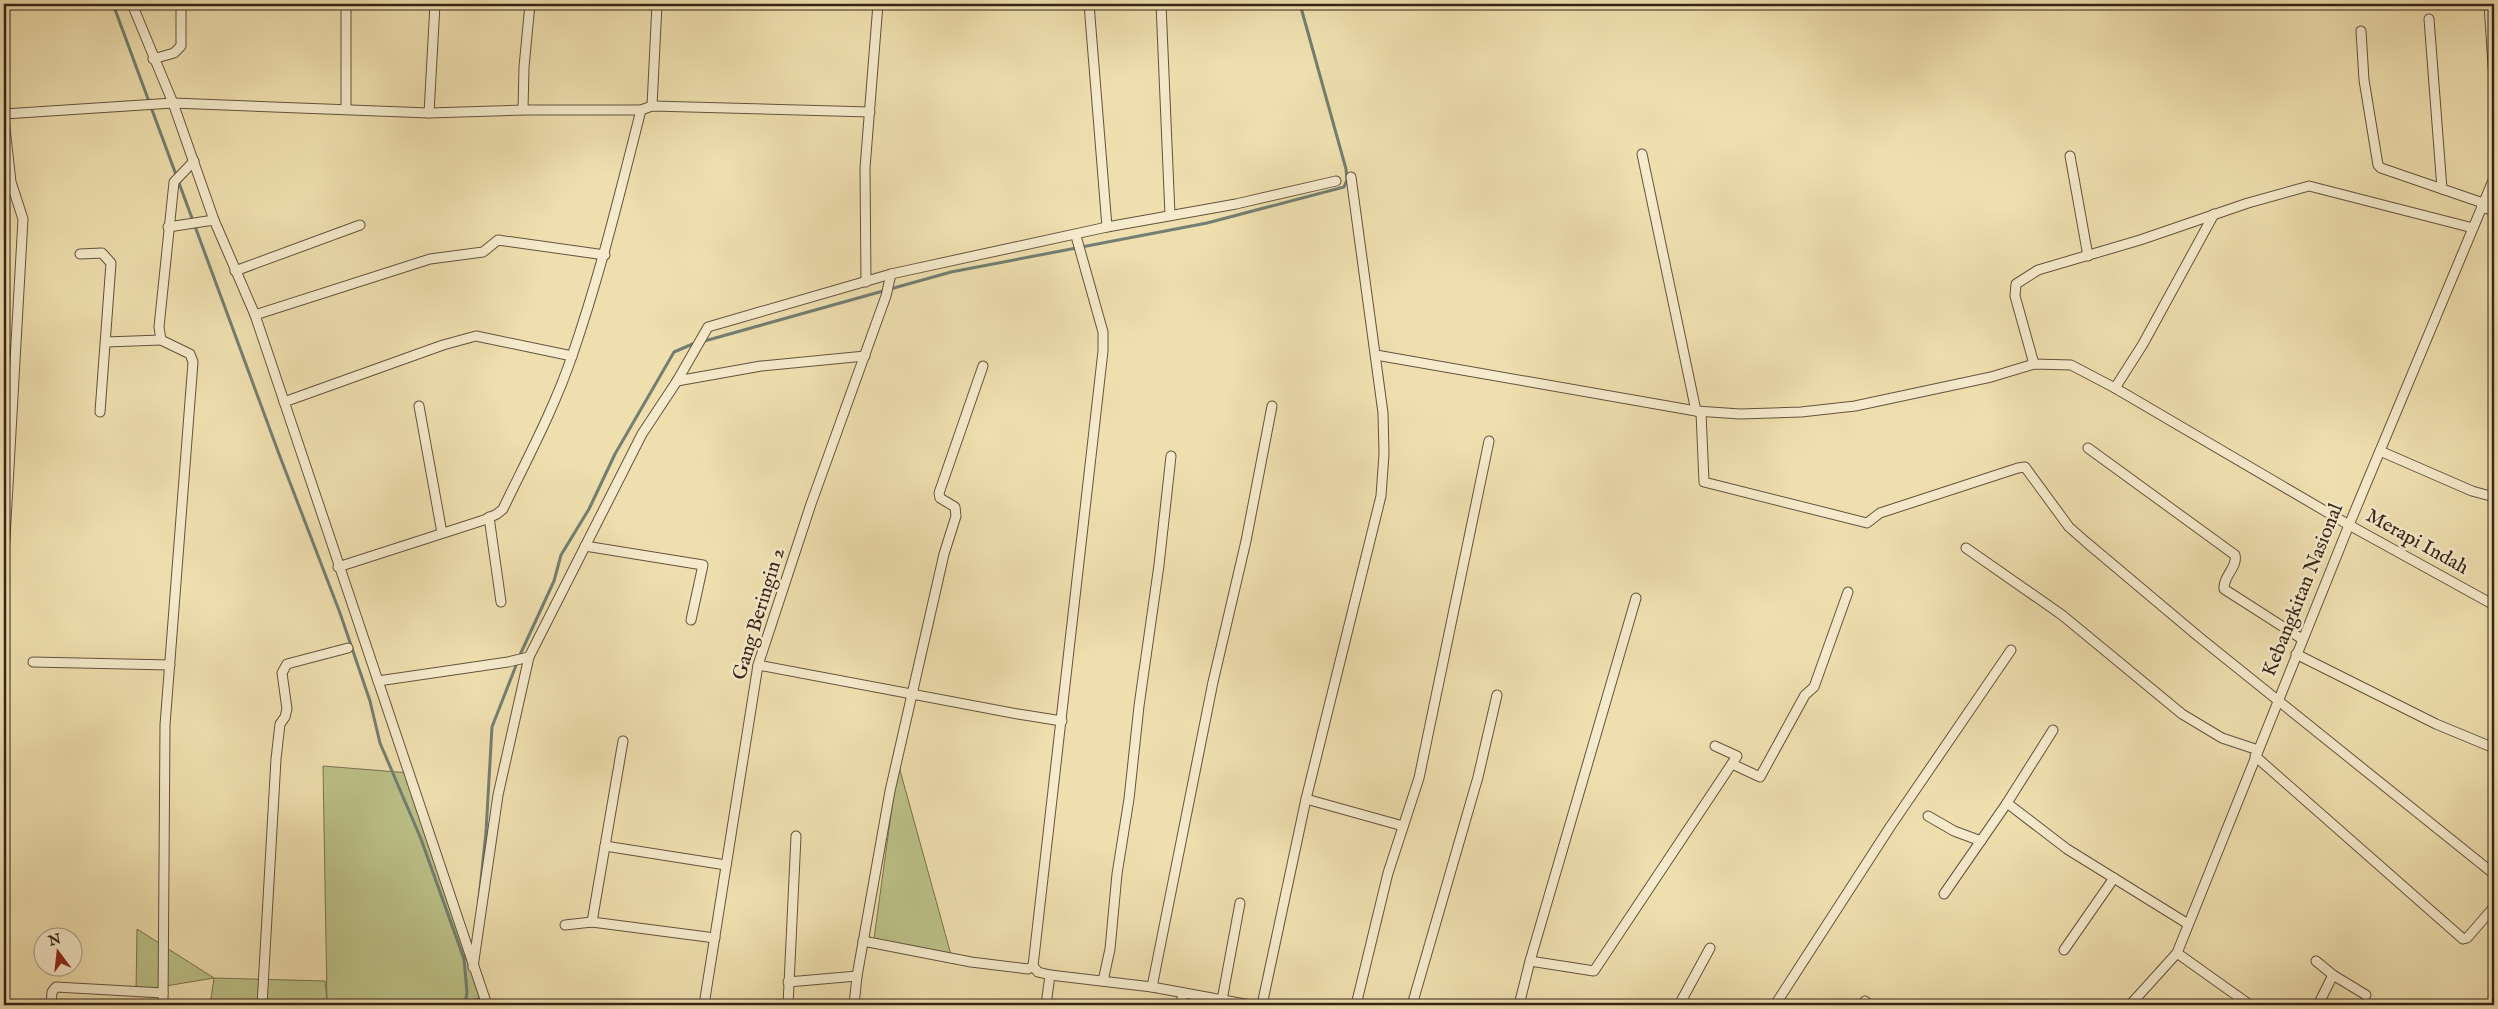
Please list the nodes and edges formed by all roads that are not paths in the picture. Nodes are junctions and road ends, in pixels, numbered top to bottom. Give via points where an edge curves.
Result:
1 (132, 4) edge
2 (181, 4) edge
3 (346, 4) edge
4 (435, 4) edge
5 (530, 4) edge
6 (657, 4) edge
7 (878, 4) edge
8 (1089, 4) edge
9 (1161, 4) edge
10 (2489, 4) edge
11 (2429, 19) dead end
12 (2361, 31) dead end
13 (153, 58) junction
14 (2494, 81) edge
15 (173, 103) junction
16 (652, 106) junction
17 (346, 109) junction
18 (523, 110) junction
19 (641, 110) junction
20 (870, 112) junction
21 (429, 113) junction
22 (4, 114) edge
23 (4, 119) edge
24 (1642, 154) dead end
25 (2070, 156) dead end
26 (194, 161) junction
27 (1350, 177) dead end
28 (2494, 178) edge
29 (1336, 181) dead end
30 (2442, 189) junction
31 (2483, 205) junction
32 (2494, 212) edge
33 (2214, 214) junction
34 (1170, 215) junction
35 (214, 220) junction
36 (360, 225) dead end
37 (168, 227) junction
38 (1107, 227) junction
39 (2473, 228) junction
40 (1076, 238) junction
41 (80, 254) dead end
42 (605, 255) junction
43 (2088, 256) junction
44 (235, 271) junction
45 (890, 279) junction
46 (866, 282) junction
47 (255, 315) junction
48 (161, 340) junction
49 (106, 342) junction
50 (1376, 355) junction
51 (572, 356) junction
52 (865, 356) junction
53 (2034, 364) junction
54 (983, 366) dead end
55 (677, 381) junction
56 (2115, 388) junction
57 (284, 402) junction
58 (420, 406) dead end
59 (1272, 406) dead end
60 (100, 412) dead end
61 (1698, 412) junction
62 (1489, 440) dead end
63 (2088, 448) dead end
64 (2380, 451) junction
65 (1171, 456) dead end
66 (2494, 496) edge
67 (489, 517) junction
68 (2349, 525) junction
69 (442, 533) junction
70 (585, 546) junction
71 (1966, 548) dead end
72 (4, 556) edge
73 (338, 567) junction
74 (1848, 592) dead end
75 (1636, 598) dead end
76 (501, 602) dead end
77 (2494, 605) edge
78 (691, 620) dead end
79 (2302, 639) junction
80 (348, 648) dead end
81 (2011, 650) dead end
82 (2296, 654) junction
83 (526, 658) junction
84 (33, 662) dead end
85 (170, 665) junction
86 (758, 665) junction
87 (378, 681) junction
88 (912, 694) junction
89 (1497, 695) dead end
90 (2278, 699) junction
91 (1062, 721) junction
92 (2053, 730) dead end
93 (622, 741) dead end
94 (1715, 746) dead end
95 (2494, 748) edge
96 (2256, 753) junction
97 (1732, 764) junction
98 (1306, 799) junction
99 (2007, 803) junction
100 (1928, 816) dead end
101 (1403, 826) junction
102 (796, 836) dead end
103 (1981, 841) junction
104 (604, 846) junction
105 (726, 865) junction
106 (2494, 874) edge
107 (2114, 878) junction
108 (1944, 894) dead end
109 (1240, 903) dead end
110 (2494, 908) edge
111 (592, 922) junction
112 (2188, 924) junction
113 (565, 925) dead end
114 (715, 938) junction
115 (863, 941) junction
116 (1710, 948) dead end
117 (2064, 950) dead end
118 (2177, 953) junction
119 (1530, 961) junction
120 (2316, 961) dead end
121 (1033, 966) junction
122 (473, 968) junction
123 (1050, 975) junction
124 (2333, 975) junction
125 (857, 976) junction
126 (1103, 981) junction
127 (788, 982) junction
128 (1152, 987) junction
129 (163, 993) junction
130 (1183, 993) junction
131 (2366, 995) dead end
132 (1222, 1000) junction
133 (51, 1005) edge
134 (163, 1005) edge
135 (262, 1005) edge
136 (486, 1005) edge
137 (704, 1005) edge
138 (788, 1005) edge
139 (854, 1005) edge
140 (1046, 1005) edge
141 (1180, 1005) edge
142 (1247, 1005) edge
143 (1262, 1005) edge
144 (1356, 1005) edge
145 (1412, 1005) edge
146 (1519, 1005) edge
147 (1679, 1005) edge
148 (1775, 1005) edge
149 (2130, 1005) edge
150 (2250, 1005) edge
151 (2318, 1005) edge

1 - 13 street
2 - 13 street via 180,46 174,53
3 - 17 street
4 - 21 street
5 - 18 street
6 - 16 street
7 - 20 street
8 - 38 street
9 - 34 street
10 - 14 street
11 - 30 street
12 - 30 street via 2364,80 2378,165
13 - 15 street
15 - 17 street
15 - 22 street
15 - 26 street
16 - 19 street
16 - 20 street
17 - 21 street
18 - 19 street
18 - 21 street
19 - 42 street
20 - 46 street via 865,168
23 - 72 street via 11,182 23,219
24 - 61 street
25 - 43 street
26 - 35 street
26 - 37 street via 174,182
27 - 50 street
28 - 31 street, Kebangkitan Nasional
29 - 34 street
30 - 31 street
31 - 32 street
31 - 39 street, Kebangkitan Nasional
33 - 39 street via 2313,186
33 - 43 street
33 - 56 street via 2143,344
34 - 38 street
35 - 37 street
35 - 44 street
36 - 44 street
37 - 48 street via 159,327
38 - 40 street
39 - 64 street, Kebangkitan Nasional
40 - 45 street
40 - 91 street via 1103,332 1103,351
41 - 49 street via 102,253 110,261
42 - 47 street via 498,240 483,252 430,259
42 - 51 street
43 - 53 street via 2038,270 2016,284 2015,296
44 - 47 street
45 - 46 street
45 - 52 street, Gang Beringin 2
46 - 55 street via 714,324 704,330
47 - 57 street
48 - 49 street
48 - 85 street via 190,354 192,362
49 - 60 street
50 - 61 street, Merapi Indah
50 - 98 street via 1383,412 1381,496
51 - 57 street via 476,336
51 - 67 street via 553,405 503,509
52 - 55 street via 761,366
52 - 86 street, Gang Beringin 2 via 811,504
53 - 56 street, Merapi Indah via 2071,365
53 - 61 street, Merapi Indah via 1991,377 1855,406 1801,412
54 - 88 street via 939,494 955,507 956,516 944,554
55 - 70 street via 642,434
56 - 68 street, Merapi Indah
57 - 73 street
58 - 69 street
59 - 128 street via 1246,540 1212,682
61 - 90 street via 1704,482 1867,523 1880,513 2025,467 2069,527
62 - 101 street via 1419,778
63 - 79 street via 2235,555 2224,589
64 - 66 street via 2472,491
64 - 68 street, Kebangkitan Nasional
65 - 126 street via 1110,949
67 - 69 street
67 - 76 street
68 - 77 street, Merapi Indah
68 - 79 street, Kebangkitan Nasional
69 - 73 street
70 - 78 street via 702,565
70 - 83 street
71 - 96 street via 2062,615 2182,714 2222,738
73 - 87 street
74 - 97 street via 1814,687 1805,695 1760,777
75 - 119 street
79 - 82 street, Kebangkitan Nasional
80 - 135 street via 287,664 282,673 287,709 280,724 276,759
81 - 148 street
82 - 90 street, Kebangkitan Nasional
82 - 95 street via 2436,724
83 - 87 street
83 - 122 street via 498,795
84 - 85 street
85 - 129 street via 165,725
86 - 88 street
86 - 105 street, Gang Beringin 2
87 - 122 street
88 - 91 street
88 - 115 street via 890,791
89 - 145 street via 1478,777
90 - 96 street, Kebangkitan Nasional
90 - 106 street
91 - 121 street
92 - 99 street
93 - 104 street
94 - 97 street via 1737,756
96 - 110 street via 2463,939
96 - 112 street, Kebangkitan Nasional
97 - 119 street via 1594,971
98 - 101 street
98 - 143 street
99 - 103 street
99 - 107 street via 2067,849
100 - 103 street
101 - 144 street via 1388,873
102 - 127 street
103 - 108 street
104 - 105 street
104 - 111 street
105 - 114 street, Gang Beringin 2
107 - 112 street
107 - 117 street
109 - 132 street
111 - 113 street
111 - 114 street
112 - 118 street, Kebangkitan Nasional
114 - 137 street, Gang Beringin 2
115 - 121 street via 971,962 1028,969
115 - 125 street
116 - 147 street
118 - 149 street, Kebangkitan Nasional
118 - 150 street
119 - 146 street
120 - 124 street
121 - 123 street via 1038,972
122 - 136 street
123 - 126 street
123 - 140 street
124 - 131 street
124 - 151 street
125 - 127 street
125 - 139 street
126 - 128 street
127 - 138 street
128 - 130 street
129 - 133 street via 56,988 52,992
129 - 134 street
130 - 132 street
130 - 141 street
132 - 142 street

